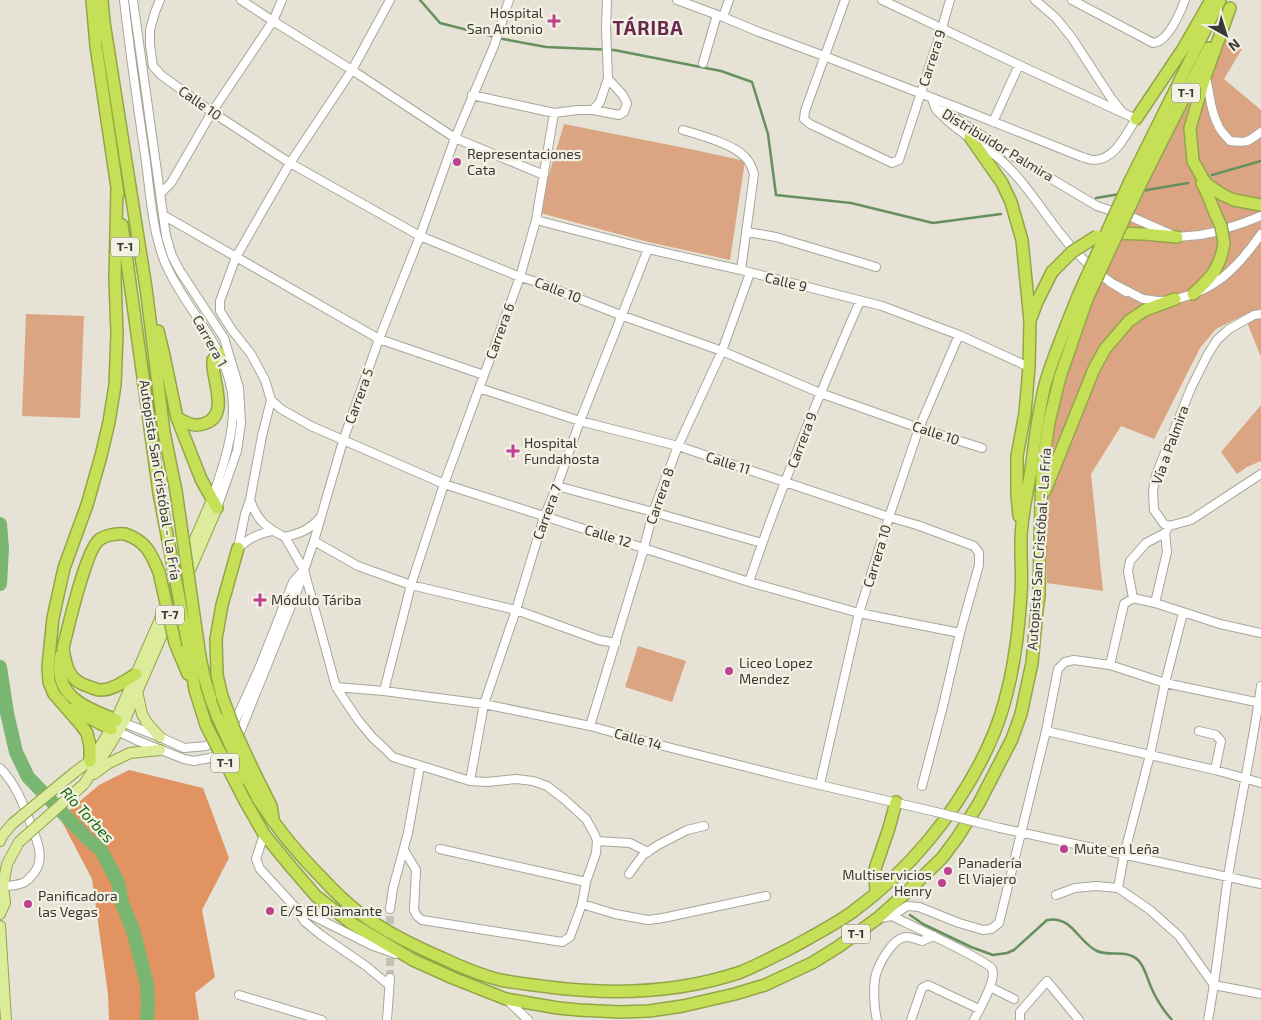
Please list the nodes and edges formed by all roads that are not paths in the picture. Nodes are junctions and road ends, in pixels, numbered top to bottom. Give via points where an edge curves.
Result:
1 (92, 0) edge
2 (102, 0) edge
3 (124, 0) edge
4 (133, 0) edge
5 (160, 0) edge
6 (242, 0) edge
7 (282, 0) edge
8 (390, 0) edge
9 (509, 0) edge
10 (607, 0) edge
11 (677, 0) edge
12 (729, 0) edge
13 (845, 0) edge
14 (882, 0) edge
15 (950, 0) edge
16 (1035, 0) edge
17 (1072, 0) edge
18 (1185, 0) edge
19 (1211, 0) edge
20 (1220, 0) edge
21 (1232, 4) edge
22 (720, 16) junction
23 (273, 21) junction
24 (942, 28) junction
25 (824, 56) junction
26 (703, 64) dead end
27 (1019, 65) junction
28 (352, 70) junction
29 (1206, 76) junction
30 (608, 79) junction
31 (921, 94) junction
32 (472, 95) junction
33 (932, 98) junction
34 (936, 109) junction
35 (594, 110) junction
36 (212, 112) junction
37 (554, 113) junction
38 (1123, 113) junction
39 (1136, 119) junction
40 (992, 122) junction
41 (683, 130) dead end
42 (1261, 132) edge
43 (455, 138) junction
44 (970, 138) junction
45 (1193, 161) junction
46 (290, 163) junction
47 (544, 175) junction
48 (1135, 184) junction
49 (117, 187) junction
50 (161, 193) junction
51 (1261, 205) edge
52 (163, 214) junction
53 (1261, 216) edge
54 (536, 220) junction
55 (747, 232) junction
56 (1261, 234) edge
57 (420, 236) junction
58 (1177, 237) junction
59 (648, 249) junction
60 (236, 257) junction
61 (876, 266) dead end
62 (741, 270) junction
63 (750, 273) junction
64 (520, 277) junction
65 (146, 288) junction
66 (1193, 294) junction
67 (1082, 298) junction
68 (1175, 299) junction
69 (860, 301) junction
70 (1259, 313) edge
71 (623, 316) junction
72 (1030, 321) junction
73 (958, 336) junction
74 (379, 340) junction
75 (722, 352) junction
76 (218, 353) junction
77 (1029, 367) junction
78 (484, 375) junction
79 (479, 388) junction
80 (820, 393) junction
81 (271, 400) junction
82 (177, 418) junction
83 (580, 420) junction
84 (919, 428) junction
85 (343, 441) junction
86 (678, 446) junction
87 (982, 448) dead end
88 (1261, 474) edge
89 (785, 482) junction
90 (444, 484) junction
91 (557, 486) junction
92 (1042, 497) junction
93 (250, 500) junction
94 (215, 504) junction
95 (653, 512) junction
96 (321, 516) junction
97 (544, 517) junction
98 (889, 517) junction
99 (1021, 528) junction
100 (1167, 530) junction
101 (272, 531) junction
102 (285, 537) junction
103 (314, 541) junction
104 (762, 543) junction
105 (238, 548) junction
106 (644, 548) junction
107 (304, 570) junction
108 (749, 582) junction
109 (411, 585) junction
110 (1133, 598) junction
111 (1155, 603) junction
112 (516, 610) junction
113 (859, 613) junction
114 (1183, 613) junction
115 (960, 633) junction
116 (1261, 634) edge
117 (616, 643) junction
118 (193, 644) junction
119 (63, 648) junction
120 (1110, 665) junction
121 (136, 674) junction
122 (1165, 683) junction
123 (1261, 686) edge
124 (336, 687) junction
125 (195, 690) junction
126 (137, 691) junction
127 (384, 691) junction
128 (1260, 703) edge
129 (484, 704) junction
130 (64, 705) junction
131 (118, 726) junction
132 (590, 726) junction
133 (1046, 731) junction
134 (1199, 731) dead end
135 (160, 737) junction
136 (160, 750) junction
137 (1150, 756) junction
138 (90, 761) junction
139 (420, 766) junction
140 (0, 768) edge
141 (1215, 770) junction
142 (250, 775) junction
143 (1246, 779) junction
144 (86, 781) junction
145 (470, 781) junction
146 (1261, 783) edge
147 (820, 784) junction
148 (922, 786) dead end
149 (896, 802) junction
150 (704, 826) dead end
151 (1022, 833) junction
152 (264, 834) junction
153 (0, 841) edge
154 (597, 841) junction
155 (440, 848) dead end
156 (404, 850) junction
157 (648, 852) junction
158 (1124, 854) junction
159 (628, 874) dead end
160 (1228, 876) junction
161 (586, 882) junction
162 (1261, 884) edge
163 (4, 886) junction
164 (1118, 888) junction
165 (876, 893) junction
166 (766, 896) dead end
167 (1056, 896) dead end
168 (582, 904) junction
169 (295, 907) junction
170 (390, 909) tunnel mouth
171 (0, 914) edge
172 (892, 916) junction
173 (878, 918) junction
174 (0, 926) edge
175 (934, 936) junction
176 (413, 960) junction
177 (1, 972) edge
178 (1214, 985) junction
179 (990, 987) junction
180 (1261, 994) edge
181 (239, 995) dead end
182 (506, 999) junction
183 (1014, 999) dead end
184 (979, 1009) junction
185 (6, 1020) edge
186 (322, 1020) edge
187 (387, 1020) edge
188 (528, 1020) edge
189 (877, 1020) edge
190 (911, 1020) edge
191 (974, 1020) edge
192 (1020, 1020) edge
193 (1079, 1020) edge
194 (1208, 1020) edge

1 - 49 highway, Autopista San Cristóbal - La Fría / T-1
2 - 65 highway, Autopista San Cristóbal - La Fría / T-1
3 - 76 street, Carrera 1 via 156,230 167,268
4 - 50 street, Carrera 1
5 - 36 street, Calle 10 via 150,30 153,66 161,76
6 - 23 street
7 - 23 street
8 - 28 street
9 - 32 street, Carrera 5 via 494,46
10 - 30 street
11 - 22 street
12 - 22 street
13 - 25 street
14 - 24 street
15 - 24 street, Carrera 9
16 - 38 street via 1072,38
17 - 18 street via 1153,43 1167,34
19 - 39 highway
20 - 48 highway, Autopista San Cristóbal - La Fría / T-1
21 - 29 highway
21 - 48 highway, Autopista San Cristóbal - La Fría / T-1
22 - 25 street
22 - 26 street
23 - 28 street
23 - 36 street
24 - 27 street
24 - 31 street, Carrera 9
25 - 31 street
25 - 31 street via 804,119 892,163 899,160
27 - 38 street
27 - 40 street
28 - 43 street
28 - 46 street
29 - 42 street via 1210,104 1218,127 1230,141 1244,143
29 - 45 highway via 1190,128
30 - 35 street
30 - 35 street via 627,103 624,112 619,115
31 - 33 street, Carrera 9
32 - 37 street
32 - 43 street, Carrera 5
33 - 34 street, Carrera 9
33 - 40 street, Distribuidor Palmira
34 - 44 street, Distribuidor Palmira
34 - 58 street, Distribuidor Palmira via 946,112 1097,206
35 - 37 street
36 - 46 street, Calle 10
36 - 50 street via 171,182
37 - 47 street, Carrera 6
38 - 39 street
39 - 40 street, Distribuidor Palmira via 1115,150 1105,158 1094,160
41 - 55 street via 722,143 744,155 752,165 754,174
43 - 47 street
43 - 57 street, Carrera 5
44 - 68 street, Distribuidor Palmira via 1004,162 1070,245 1103,278 1144,299
44 - 72 highway via 1002,183 1018,222
45 - 51 highway via 1209,186 1234,200
45 - 66 highway, bridge via 1221,226 1224,242 1222,257 1215,271
46 - 57 street, Calle 10
46 - 60 street
47 - 54 street, Carrera 6
48 - 67 highway, Autopista San Cristóbal - La Fría / T-1, bridge
49 - 118 highway, Autopista San Cristóbal - La Fría / T-1, bridge via 159,493
49 - 130 highway via 115,385 101,456 64,568 53,618 48,666 51,688
50 - 52 street, Carrera 1
52 - 60 street
52 - 94 street, Carrera 1 via 172,256 224,338 239,388 241,423 237,452
53 - 58 street, Distribuidor Palmira via 1215,232
54 - 59 street, Calle 9
54 - 64 street, Carrera 6
55 - 61 street via 776,237
55 - 62 street
56 - 66 street, Distribuidor Palmira via 1228,273
57 - 64 street, Calle 10
57 - 74 street, Carrera 5
58 - 72 highway, bridge via 1119,233 1098,236 1072,252 1052,272
59 - 62 street, Calle 9
59 - 71 street, Carrera 7
60 - 74 street
60 - 81 street via 220,301 220,310 251,354
62 - 63 street, Calle 9
63 - 69 street, Calle 9
63 - 75 street, Carrera 8
64 - 71 street, Calle 10
64 - 78 street, Carrera 6
65 - 82 highway
65 - 118 highway, Autopista San Cristóbal - La Fría / T-1, bridge via 164,432 176,491
66 - 68 street, Distribuidor Palmira
67 - 92 highway, Autopista San Cristóbal - La Fría / T-1 via 1049,422
67 - 99 highway, Autopista San Cristóbal - La Fría / T-1 via 1047,378 1038,415
68 - 92 highway via 1145,310 1129,321 1105,349
69 - 73 street, Calle 9 via 899,312
69 - 80 street, Carrera 9
70 - 100 street, Vía a Palmira via 1229,329 1217,340 1191,388 1156,475 1154,510
71 - 75 street, Calle 10
71 - 83 street, Carrera 7
72 - 77 highway
73 - 77 street, Calle 9
73 - 84 street, Carrera 10
74 - 78 street
74 - 85 street, Carrera 5
75 - 80 street, Calle 10
75 - 86 street, Carrera 8
76 - 82 highway via 213,360 219,404 216,416 206,424 193,426
76 - 94 street, Carrera 1 via 231,388 233,418
77 - 99 highway via 1018,456 1017,494
78 - 79 street, Carrera 6
79 - 83 street, Calle 11
79 - 90 street, Carrera 6
80 - 84 street, Calle 10
80 - 89 street, Carrera 9
81 - 85 street, Calle 12 via 311,426
81 - 93 street
82 - 94 highway
83 - 86 street, Calle 11
83 - 91 street, Carrera 7
84 - 87 street, Calle 10
84 - 98 street, Carrera 10
85 - 90 street, Calle 12
85 - 96 street, Carrera 5
86 - 89 street, Calle 11
86 - 95 street, Carrera 8
88 - 100 street via 1191,520
89 - 98 street, Calle 11
89 - 104 street, Carrera 9
90 - 97 street, Calle 12
90 - 109 street, Carrera 6
91 - 95 street
91 - 97 street, Carrera 7
92 - 173 highway, Autopista San Cristóbal - La Fría / T-1 via 1039,596 1032,663 1012,739 957,838 942,858
93 - 101 street via 254,512
93 - 105 street
94 - 121 main road, Carrera 1
94 - 126 main road, T-7
95 - 104 street
95 - 106 street, Carrera 8
96 - 102 street via 299,534
96 - 103 street, Carrera 5
97 - 106 street, Calle 12
97 - 112 street, Carrera 7
98 - 113 street, Carrera 10
98 - 115 street, Calle 11 via 974,546 979,553 979,565
99 - 165 highway, Autopista San Cristóbal - La Fría / T-1 via 1021,593 1015,651 1006,694 989,745 972,780 940,825 920,850
100 - 110 street via 1146,543 1130,562 1128,571
100 - 111 street via 1167,552
101 - 102 street
101 - 105 street via 259,534
102 - 107 street
103 - 107 street, Carrera 5
103 - 109 street via 358,566
104 - 108 street, Carrera 9
105 - 142 highway, bridge via 216,639 222,696
106 - 108 street, Calle 12
106 - 117 street, Carrera 8
107 - 124 street
107 - 135 street via 294,582 233,724 206,746 184,748
107 - 136 street via 236,741 227,750 194,761
108 - 113 street, Calle 12
109 - 112 street
109 - 127 street, Carrera 6
110 - 111 street
110 - 120 street via 1124,604
111 - 114 street
112 - 117 street
112 - 129 street, Carrera 7
113 - 115 street, Calle 12
113 - 147 street, Carrera 10
114 - 116 street
114 - 122 street
115 - 148 street
117 - 132 street, Carrera 8
118 - 125 highway, Autopista San Cristóbal - La Fría / T-1
118 - 142 highway, Autopista San Cristóbal - La Fría / T-1, bridge via 218,718
119 - 121 highway via 70,674 85,686 108,689
119 - 125 highway, bridge via 85,566 98,540 122,534 137,539 150,552 159,572 175,643
119 - 131 highway via 59,674 71,697
120 - 122 street
120 - 133 street via 1074,660 1065,662 1058,669
121 - 131 main road, Carrera 1
122 - 128 street
122 - 137 street
123 - 128 street
124 - 127 street, Calle 14
124 - 139 street via 358,720 393,757
125 - 152 highway, Autopista San Cristóbal - La Fría / T-1, bridge via 206,725
126 - 131 main road, T-7
126 - 135 main road via 142,714
127 - 129 street, Calle 14
128 - 143 street
129 - 132 street, Calle 14
129 - 145 street, Carrera 7
130 - 131 highway
130 - 138 highway via 86,733
131 - 135 street
131 - 136 street via 136,740
131 - 138 main road, T-7
131 - 144 main road, T-7
132 - 147 street, Calle 14
133 - 137 street
133 - 151 street
134 - 141 street via 1216,735 1221,741
136 - 144 main road via 130,752
137 - 141 street
137 - 158 street
138 - 153 main road, T-7, bridge via 12,824
139 - 145 street
139 - 156 street
140 - 163 street via 21,798 40,851 40,862 30,878 24,883
141 - 143 street
142 - 165 highway, Autopista San Cristóbal - La Fría / T-1 via 260,805 343,900 359,913 423,950 500,980 570,990 635,992 715,979 742,971 823,931
143 - 146 street
143 - 160 street
144 - 163 main road, T-7, bridge via 19,842 7,864
145 - 154 street via 516,779 546,786 586,819
147 - 149 street, Calle 14
149 - 151 street, Calle 14, bridge
149 - 165 highway via 875,869
150 - 157 street via 687,830
151 - 158 street, Calle 14
151 - 172 street via 999,922 991,929 959,923 919,907 907,906
152 - 169 street via 256,859 260,869
152 - 176 highway, Autopista San Cristóbal - La Fría / T-1 via 316,896 351,923
154 - 157 street via 630,843
154 - 161 street
155 - 161 street
156 - 168 street via 416,870 414,910 417,916 428,922 562,942 570,937
156 - 170 street
157 - 159 street
158 - 160 street, Calle 14
158 - 164 street
160 - 162 street, Calle 14
160 - 178 street
161 - 168 street
163 - 171 main road, T-7 via 5,903
164 - 167 street via 1075,888
164 - 178 street via 1179,936
166 - 168 street via 648,920
169 - 176 street via 371,945
169 - 187 street via 305,922 321,935 389,982
172 - 173 street
172 - 175 street
173 - 182 highway, Autopista San Cristóbal - La Fría / T-1 via 812,963 765,985 708,1001 628,1012 565,1008
174 - 177 main road
175 - 179 street via 989,966 992,969
175 - 189 street via 922,941 908,937 898,940 886,953 876,974 874,1007
176 - 182 highway, Autopista San Cristóbal - La Fría / T-1
177 - 185 main road
178 - 180 street
178 - 194 street
179 - 183 street
179 - 184 street
181 - 186 street
182 - 188 street
184 - 190 street via 928,985 922,988
184 - 191 street
192 - 193 street via 1020,1012 1047,982

